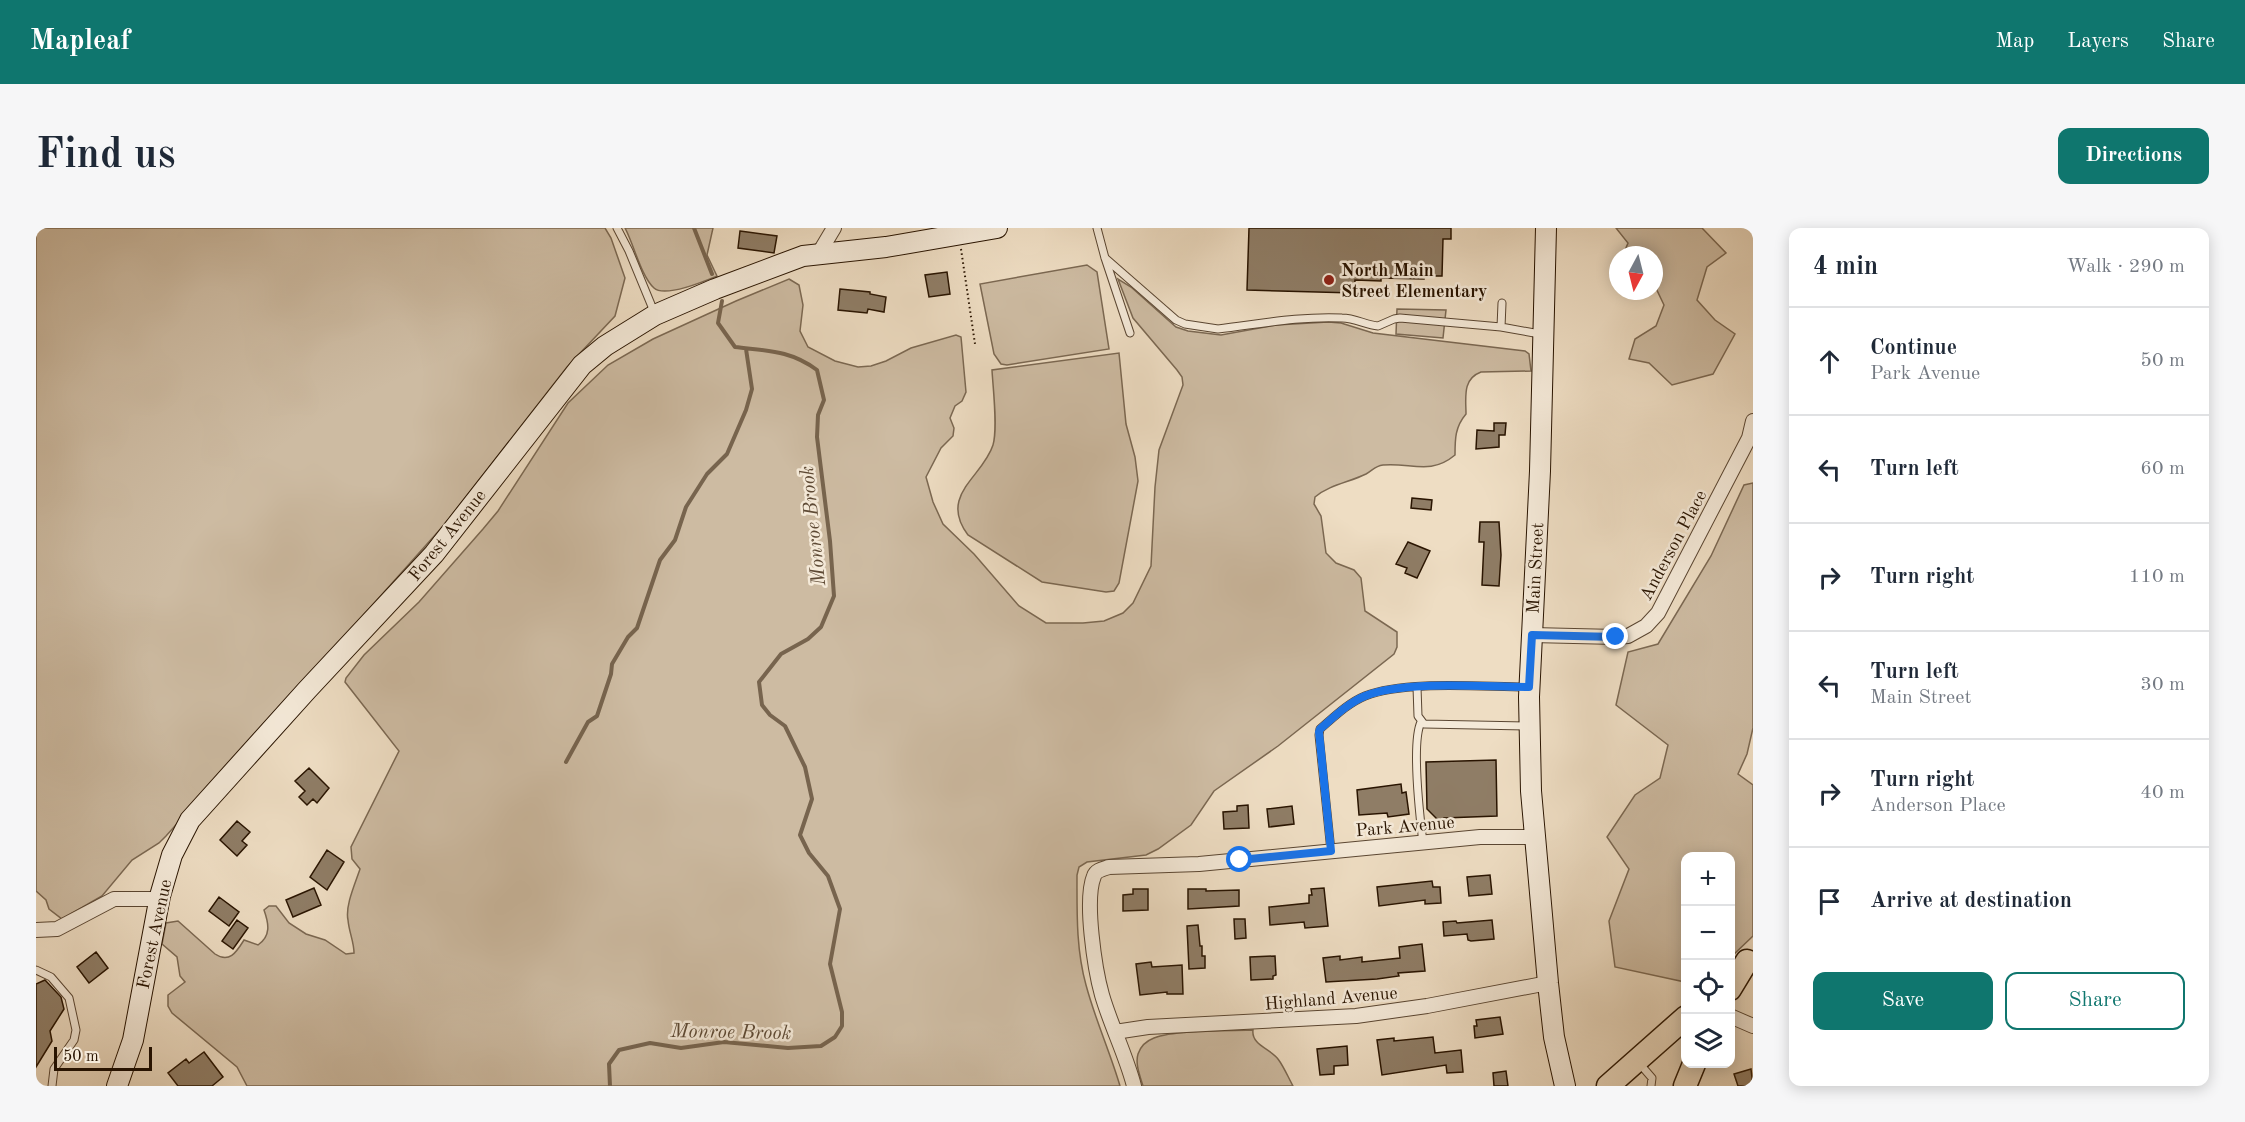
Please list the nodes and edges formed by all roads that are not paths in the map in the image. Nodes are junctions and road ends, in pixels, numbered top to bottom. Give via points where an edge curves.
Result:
1 (617, 228) edge
2 (834, 228) edge
3 (997, 228) edge
4 (1097, 228) edge
5 (1546, 228) edge
6 (819, 253) junction
7 (1105, 258) junction
8 (1502, 303) dead end
9 (655, 315) junction
10 (1501, 327) junction
11 (1130, 333) dead end
12 (1543, 335) junction
13 (1753, 422) edge
14 (1751, 438) edge
15 (1532, 635) junction
16 (1417, 687) junction
17 (1529, 687) junction
18 (1421, 722) junction
19 (1530, 726) junction
20 (1534, 837) junction
21 (1423, 843) junction
22 (1331, 851) junction
23 (159, 899) junction
24 (36, 930) edge
25 (1750, 959) edge
26 (36, 970) edge
27 (1735, 973) edge
28 (1548, 983) junction
29 (1735, 983) edge
30 (1735, 1018) edge
31 (1681, 1021) edge
32 (1753, 1026) edge
33 (1115, 1032) junction
34 (128, 1060) junction
35 (1637, 1061) junction
36 (1692, 1068) edge
37 (52, 1086) edge
38 (117, 1086) edge
39 (124, 1086) edge
40 (1134, 1086) edge
41 (1565, 1086) edge
42 (1608, 1086) edge
43 (1651, 1086) edge
44 (1685, 1086) edge

1 - 9 lane
2 - 6 street
3 - 6 street, Forest Avenue via 886,247
4 - 7 lane
5 - 12 street, Main Street
6 - 9 street, Forest Avenue via 725,285
7 - 10 lane via 1176,320 1209,328 1338,318 1378,326 1400,318
7 - 11 lane
8 - 10 lane
9 - 23 street, Forest Avenue via 582,365 434,554 190,820 172,855
10 - 12 lane
12 - 15 street, Main Street
13 - 14 street, Anderson Place
14 - 15 street, Anderson Place via 1686,563 1658,613 1646,626 1622,636
15 - 17 street, Main Street
16 - 17 lane
16 - 18 lane
16 - 22 lane via 1364,696 1319,730
17 - 19 street, Main Street
18 - 19 lane
18 - 21 lane via 1417,738
19 - 20 street, Main Street
20 - 21 street, Park Avenue
20 - 28 street, Main Street
21 - 22 street, Park Avenue
22 - 33 street, Park Avenue via 1099,870 1091,894 1092,936 1102,995
23 - 24 street via 114,898 57,929
23 - 34 street, Forest Avenue
25 - 27 main road
25 - 29 main road
26 - 37 lane via 51,976 69,998 76,1027 75,1037 53,1072
28 - 33 street, Highland Avenue via 1356,1016
28 - 41 street, Main Street
30 - 32 street
31 - 35 main road
33 - 40 street
34 - 38 street, Forest Avenue
34 - 39 street
35 - 42 main road
35 - 43 lane via 1652,1078
36 - 44 main road

